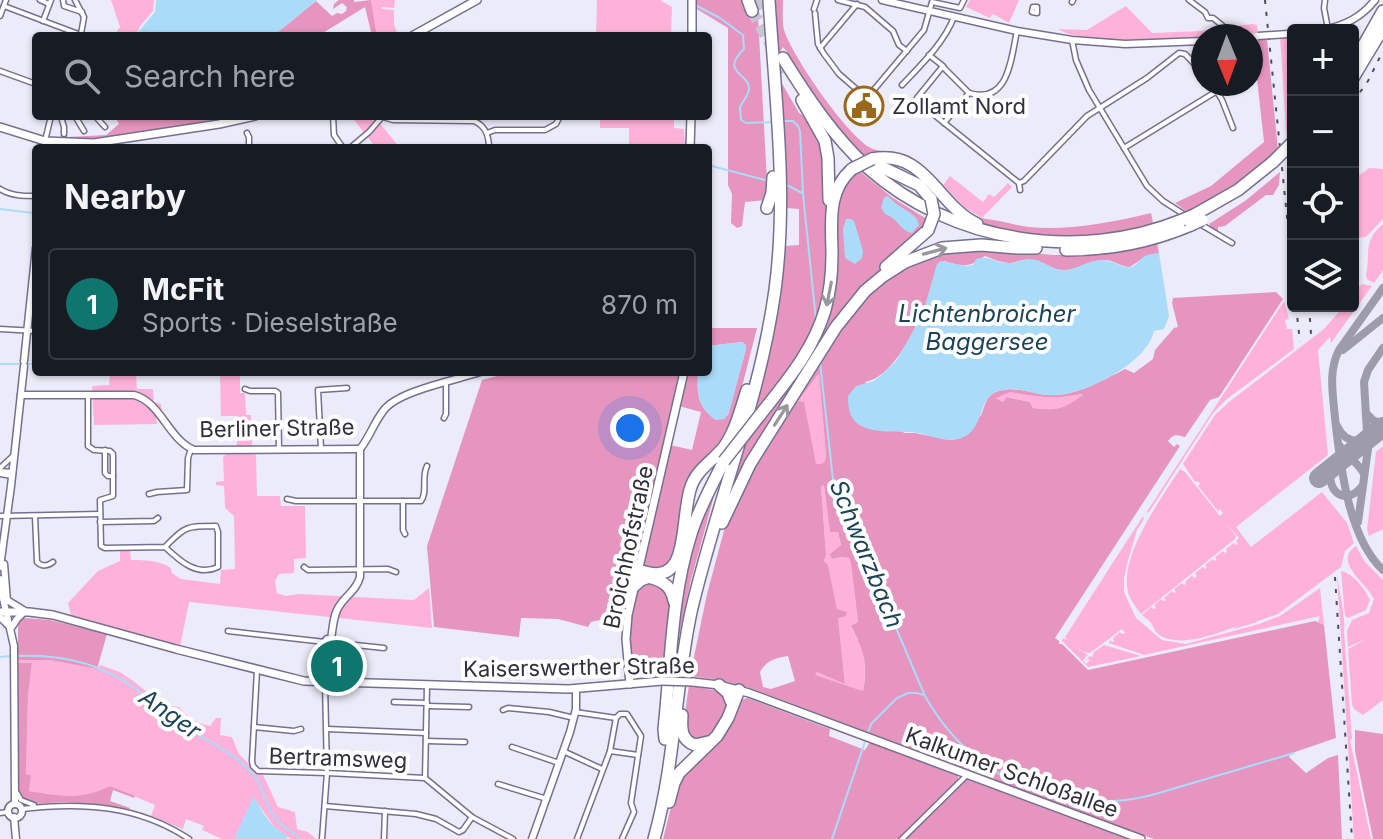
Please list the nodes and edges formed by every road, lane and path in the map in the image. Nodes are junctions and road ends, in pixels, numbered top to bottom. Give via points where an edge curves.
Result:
1 (40, 0) edge
2 (63, 0) edge
3 (75, 0) edge
4 (477, 0) edge
5 (762, 0) edge
6 (769, 0) edge
7 (817, 0) edge
8 (838, 0) edge
9 (882, 0) edge
10 (964, 0) edge
11 (1036, 0) edge
12 (1189, 0) edge
13 (1325, 0) edge
14 (1375, 0) edge
15 (50, 2) edge
16 (5, 3) edge
17 (692, 3) edge
18 (857, 4) junction
19 (1036, 7) dead end
20 (929, 11) junction
21 (1383, 11) edge
22 (82, 12) junction
23 (0, 16) edge
24 (954, 17) junction
25 (43, 21) junction
26 (1220, 24) edge
27 (1325, 24) edge
28 (1344, 24) edge
29 (1383, 28) edge
30 (1017, 31) junction
31 (72, 32) edge
32 (81, 32) edge
33 (419, 32) edge
34 (692, 32) edge
35 (1287, 34) edge
36 (1263, 36) edge
37 (1072, 40) junction
38 (1086, 41) junction
39 (1191, 42) edge
40 (820, 48) junction
41 (1074, 50) junction
42 (907, 51) junction
43 (1359, 53) edge
44 (929, 55) junction
45 (783, 58) tunnel mouth
46 (1191, 60) edge
47 (943, 66) junction
48 (1359, 68) edge
49 (0, 71) edge
50 (785, 72) tunnel mouth
51 (32, 83) edge
52 (902, 85) dead end
53 (969, 93) junction
54 (1209, 96) edge
55 (1219, 96) edge
56 (867, 98) junction
57 (806, 106) junction
58 (1099, 107) junction
59 (870, 116) dead end
60 (56, 120) edge
61 (60, 120) edge
62 (77, 120) edge
63 (99, 120) edge
64 (237, 120) edge
65 (333, 120) edge
66 (379, 120) edge
67 (471, 120) edge
68 (558, 120) edge
69 (691, 120) edge
70 (773, 121) junction
71 (944, 123) junction
72 (105, 127) dead end
73 (0, 128) edge
74 (1233, 128) dead end
75 (84, 131) dead end
76 (247, 133) dead end
77 (487, 133) junction
78 (64, 134) dead end
79 (841, 140) junction
80 (45, 144) edge
81 (79, 144) edge
82 (79, 144) edge
83 (249, 144) edge
84 (340, 144) edge
85 (355, 144) edge
86 (488, 144) edge
87 (690, 144) edge
88 (1124, 148) junction
89 (1287, 150) edge
90 (1287, 157) edge
91 (1274, 166) junction
92 (1019, 183) junction
93 (776, 184) junction
94 (0, 189) edge
95 (1020, 190) dead end
96 (32, 196) edge
97 (767, 208) dead end
98 (1192, 220) junction
99 (831, 223) junction
100 (1047, 241) junction
101 (1232, 243) dead end
102 (1036, 248) junction
103 (32, 284) edge
104 (849, 310) junction
105 (0, 329) edge
106 (27, 330) junction
107 (32, 331) edge
108 (468, 376) edge
109 (683, 376) edge
110 (446, 383) junction
111 (347, 388) dead end
112 (747, 388) junction
113 (245, 389) dead end
114 (21, 395) junction
115 (88, 396) junction
116 (444, 418) dead end
117 (742, 430) junction
118 (191, 449) junction
119 (321, 449) junction
120 (360, 449) junction
121 (279, 450) junction
122 (15, 454) junction
123 (724, 461) junction
124 (427, 466) dead end
125 (0, 471) edge
126 (13, 474) junction
127 (149, 494) dead end
128 (287, 499) dead end
129 (360, 501) junction
130 (403, 501) junction
131 (100, 514) junction
132 (4, 516) edge
133 (35, 516) junction
134 (158, 518) dead end
135 (100, 522) junction
136 (722, 523) junction
137 (683, 532) junction
138 (405, 534) dead end
139 (165, 547) junction
140 (53, 562) dead end
141 (0, 567) edge
142 (304, 567) dead end
143 (360, 569) junction
144 (396, 572) dead end
145 (640, 577) junction
146 (0, 579) edge
147 (3, 598) edge
148 (25, 611) junction
149 (2, 614) edge
150 (674, 618) junction
151 (11, 629) junction
152 (228, 631) dead end
153 (692, 643) junction
154 (330, 644) junction
155 (384, 648) dead end
156 (627, 658) junction
157 (257, 670) junction
158 (652, 682) junction
159 (325, 683) junction
160 (679, 683) junction
161 (630, 684) junction
162 (615, 685) junction
163 (719, 685) joint
164 (427, 686) junction
165 (576, 689) junction
166 (738, 695) junction
167 (394, 702) dead end
168 (427, 704) junction
169 (469, 707) dead end
170 (503, 710) dead end
171 (682, 713) junction
172 (574, 715) junction
173 (616, 718) junction
174 (254, 727) junction
175 (301, 729) dead end
176 (327, 729) junction
177 (426, 733) junction
178 (665, 739) junction
179 (426, 741) junction
180 (465, 742) dead end
181 (512, 747) dead end
182 (563, 751) junction
183 (610, 751) junction
184 (638, 755) junction
185 (16, 758) junction
186 (559, 763) junction
187 (602, 769) junction
188 (327, 773) junction
189 (967, 775) junction
190 (425, 778) junction
191 (498, 784) dead end
192 (547, 799) junction
193 (15, 804) junction
194 (48, 806) junction
195 (325, 806) junction
196 (668, 806) junction
197 (22, 809) junction
198 (385, 811) junction
199 (0, 813) edge
200 (13, 815) junction
201 (472, 817) junction
202 (16, 838) edge
203 (189, 839) edge
204 (322, 839) edge
205 (384, 839) edge
206 (513, 839) edge
207 (532, 839) edge
208 (577, 839) edge
209 (622, 839) edge
210 (647, 839) edge
211 (654, 839) edge
212 (660, 839) edge
213 (902, 839) edge
214 (1141, 839) edge

1 - 15 street
2 - 22 street via 64,6
3 - 22 street
4 - 33 main road
5 - 70 highway
6 - 70 highway
7 - 40 street
8 - 18 street
9 - 20 street
10 - 20 street via 960,8 932,2
11 - 19 street
12 - 26 street
13 - 27 street
14 - 28 street
15 - 25 street
16 - 23 street
16 - 25 street
17 - 34 main road
18 - 40 street
18 - 42 street via 893,31
20 - 24 street
20 - 42 street via 926,27
21 - 43 highway
22 - 32 street
24 - 30 street
24 - 44 street
25 - 31 street
29 - 48 highway
30 - 37 street
30 - 53 street via 1006,78 992,94
35 - 36 street, bridge
37 - 38 street
37 - 41 street
38 - 39 street
38 - 41 street
40 - 56 street
41 - 58 street
42 - 56 street
44 - 47 street
44 - 52 street
45 - 79 highway
46 - 58 street via 1179,53
47 - 53 street
47 - 71 street via 914,104
49 - 51 street
50 - 57 highway
53 - 71 street
54 - 88 street
55 - 74 street
56 - 59 street via 877,107
57 - 99 highway via 827,149
57 - 102 highway via 850,158 904,201 960,229
58 - 88 street
58 - 92 street
60 - 80 street
61 - 78 street
62 - 75 street
63 - 72 street
64 - 82 main road
65 - 84 street
66 - 85 street
67 - 77 street
68 - 77 street via 549,129
69 - 87 main road
70 - 93 highway
71 - 92 street
73 - 80 main road
76 - 83 street
77 - 86 street
79 - 100 highway via 868,168 928,209 998,235
79 - 104 highway, bridge via 877,166 919,185 931,199 934,214 928,230 863,288
80 - 81 main road
88 - 101 street via 1163,201
89 - 91 highway, bridge
90 - 91 highway
91 - 98 highway
92 - 95 street
93 - 97 highway
93 - 112 highway via 762,331
93 - 117 highway via 779,256 772,311
94 - 96 street
98 - 100 highway via 1110,239
98 - 102 highway via 1153,238 1102,248
99 - 100 highway, bridge via 837,189 852,169 872,159 892,158 916,167 971,221
99 -> 123 highway, bridge via 832,276 817,334 794,373
104 -> 102 highway via 883,276 929,252 968,245
103 - 106 street
136 -> 104 highway via 750,464
105 - 106 street
106 - 107 street
106 - 114 street
108 - 110 street, Berliner Straße
109 - 145 main road, Broichhofstraße
110 - 116 street
110 - 120 street, Berliner Straße via 390,404
111 - 119 street via 318,390
112 - 137 highway via 727,441 691,486
112 - 178 highway via 687,609
113 - 121 street via 278,393
114 - 115 street, Berliner Straße
114 - 122 street
115 - 118 street, Berliner Straße via 141,397
115 - 131 street via 88,446 105,450 105,473 113,476 113,497 101,499
117 - 136 highway
117 - 160 highway via 699,583
118 - 121 street, Berliner Straße
118 - 127 street via 187,490
119 - 120 street, Berliner Straße
119 - 121 street, Berliner Straße
120 - 129 street
122 - 125 street
122 - 126 street
123 - 137 highway via 695,502
123 - 150 highway via 692,533
124 - 130 street via 423,499
125 - 126 street
126 - 132 street
128 - 129 street
129 - 130 street
129 - 143 street
130 - 138 street
131 - 133 street
131 - 135 street
132 - 133 street
132 - 141 street
132 - 147 street
133 - 140 street via 37,562
134 - 135 street
135 - 139 street via 103,548
136 - 153 highway
137 - 145 highway via 678,559 670,569
139 - 139 street via 186,566 217,569 217,526 186,528
142 - 143 street
143 - 144 street
143 - 154 street via 357,587 338,607
145 - 150 highway via 663,582 671,590
145 - 156 main road, Broichhofstraße via 627,623
146 - 147 street
147 - 148 street
147 - 149 street
148 - 149 main road, Kaiserswerther Straße
148 - 151 street
148 - 157 main road, Kaiserswerther Straße
149 - 151 street
150 - 178 highway
151 - 185 street
152 - 154 street
153 - 160 highway
153 - 171 highway
154 - 155 street
154 - 159 street
156 - 158 main road via 638,677
156 - 161 main road, Broichhofstraße
156 - 162 main road via 623,677
157 - 159 main road, Kaiserswerther Straße
157 - 174 street, Bertramsweg
158 - 161 main road, Kaiserswerther Straße
158 - 163 main road, Kaiserswerther Straße, bridge
159 - 164 main road, Kaiserswerther Straße
159 - 176 street
160 - 211 highway
161 - 162 main road, Kaiserswerther Straße
162 - 165 main road, Kaiserswerther Straße
163 - 166 highway
164 - 165 main road, Kaiserswerther Straße
164 - 168 street
165 - 172 street
166 - 171 highway via 716,734 702,745 684,738
166 - 189 main road, Kalkumer Schloßallee
166 - 196 highway via 717,736 679,773
167 - 168 street
168 - 169 street
168 - 177 street
170 - 172 street
171 - 196 highway
172 - 173 street
172 - 182 street
173 - 183 street
173 - 184 street via 627,714 640,734
174 - 175 street
174 - 188 street, Bertramsweg via 252,763 258,771
176 - 177 street
176 - 188 street
177 - 179 street
178 - 210 highway
179 - 180 street
179 - 190 street
181 - 186 street
182 - 186 street
182 - 187 street
183 - 184 street
183 - 187 street
184 - 209 street via 634,812
185 - 193 street
185 - 194 street via 19,799
186 - 192 street
187 - 208 street
188 - 190 street, Bertramsweg
188 - 195 street
189 - 213 street
189 - 214 main road, Kalkumer Schloßallee
190 - 201 street
191 - 192 street
192 - 207 street
193 - 197 street
193 - 200 street
194 - 197 street
194 - 203 street via 118,810
195 - 198 street
195 - 204 street
196 - 212 highway
197 - 200 street
198 - 201 street via 423,815 459,832
198 - 205 street
199 - 200 street
200 - 202 street
201 - 206 street

